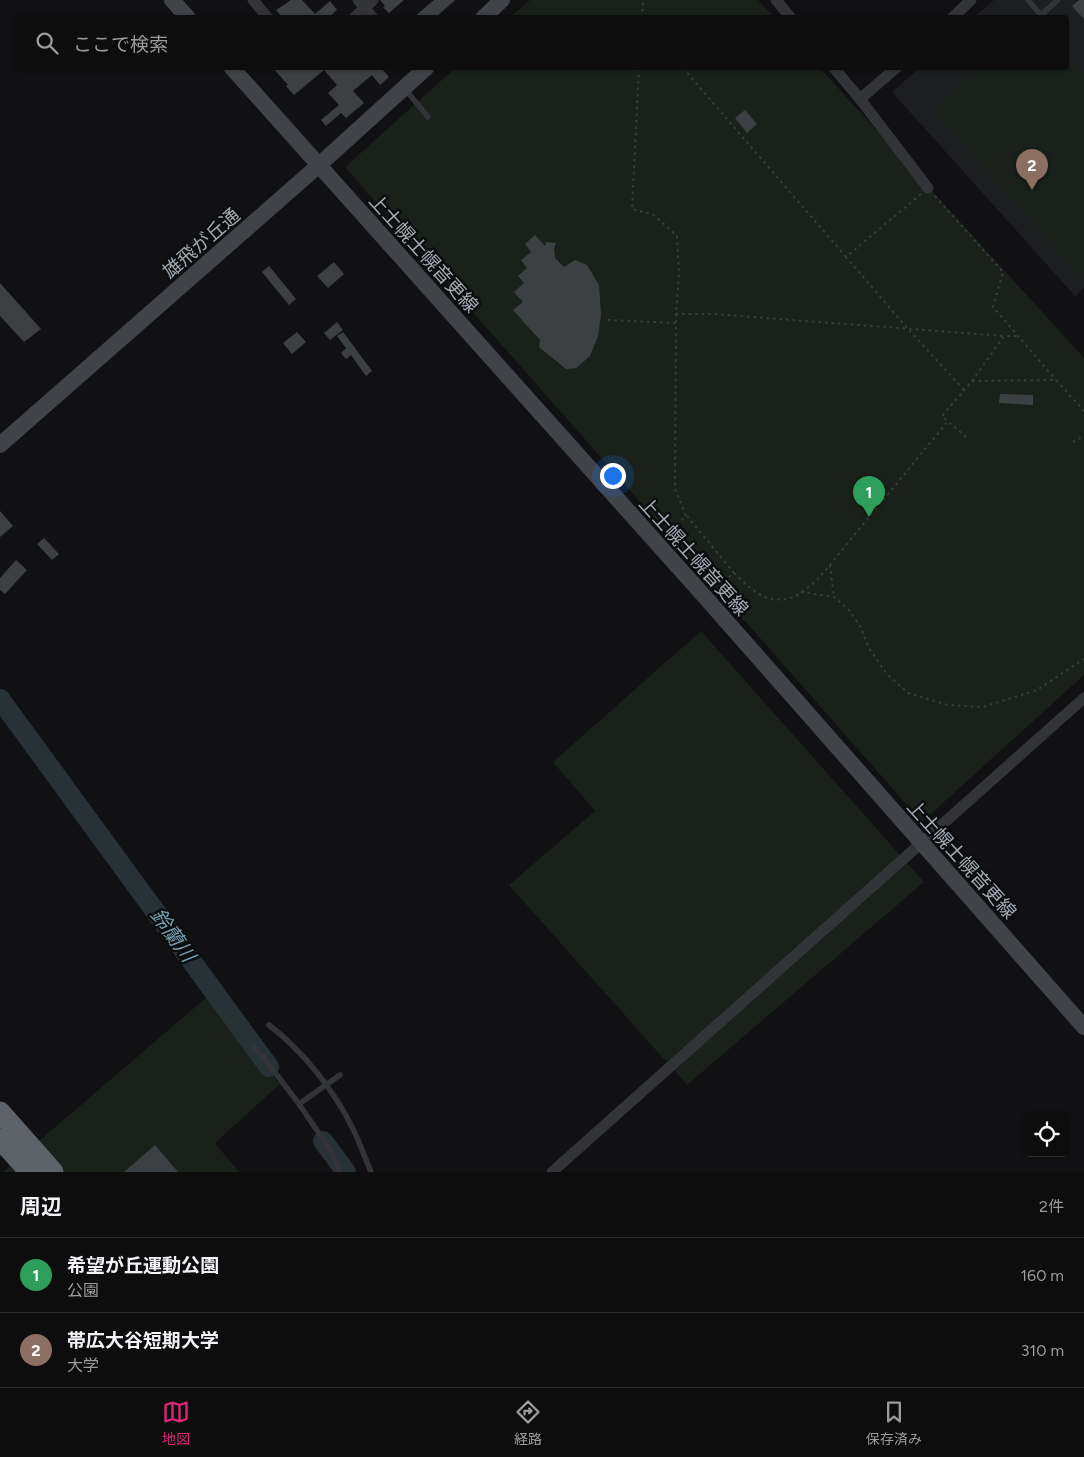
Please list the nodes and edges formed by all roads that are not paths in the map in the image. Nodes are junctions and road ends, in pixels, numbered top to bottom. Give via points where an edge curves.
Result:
1 (172, 0) edge
2 (253, 0) edge
3 (502, 0) edge
4 (776, 0) edge
5 (971, 0) edge
6 (1028, 0) edge
7 (1058, 0) edge
8 (365, 3) edge
9 (185, 15) edge
10 (266, 15) edge
11 (356, 15) edge
12 (371, 15) edge
13 (486, 15) edge
14 (788, 15) edge
15 (955, 15) edge
16 (234, 70) edge
17 (420, 70) edge
18 (836, 70) edge
19 (894, 70) edge
20 (403, 88) junction
21 (860, 99) junction
22 (428, 117) dead end
23 (320, 166) junction
24 (928, 188) road end
25 (0, 446) edge
26 (1084, 698) edge
27 (921, 844) junction
28 (269, 1025) dead end
29 (1084, 1027) edge
30 (254, 1048) dead end
31 (340, 1075) dead end
32 (326, 1085) junction
33 (299, 1104) junction
34 (0, 1112) edge
35 (0, 1139) edge
36 (30, 1172) edge
37 (53, 1172) edge
38 (340, 1172) edge
39 (371, 1172) edge
40 (552, 1172) edge

1 - 9 main road
2 - 10 street
3 - 13 main road
4 - 14 street
5 - 15 street
6 - 7 lane via 1041,15
8 - 11 street
8 - 12 street
16 - 23 main road, 上士幌士幌音更線
17 - 20 main road, 雄飛が丘通
18 - 21 street
19 - 21 street
20 - 22 lane
20 - 23 main road, 雄飛が丘通
21 - 24 street
23 - 25 main road, 雄飛が丘通
23 - 27 main road, 上士幌士幌音更線
26 - 27 street
27 - 29 main road, 上士幌士幌音更線
27 - 40 street
28 - 32 lane via 288,1040
30 - 33 lane
31 - 32 lane
32 - 33 lane
32 - 39 lane via 353,1129
33 - 38 lane via 330,1148
34 - 37 highway
35 - 36 highway

